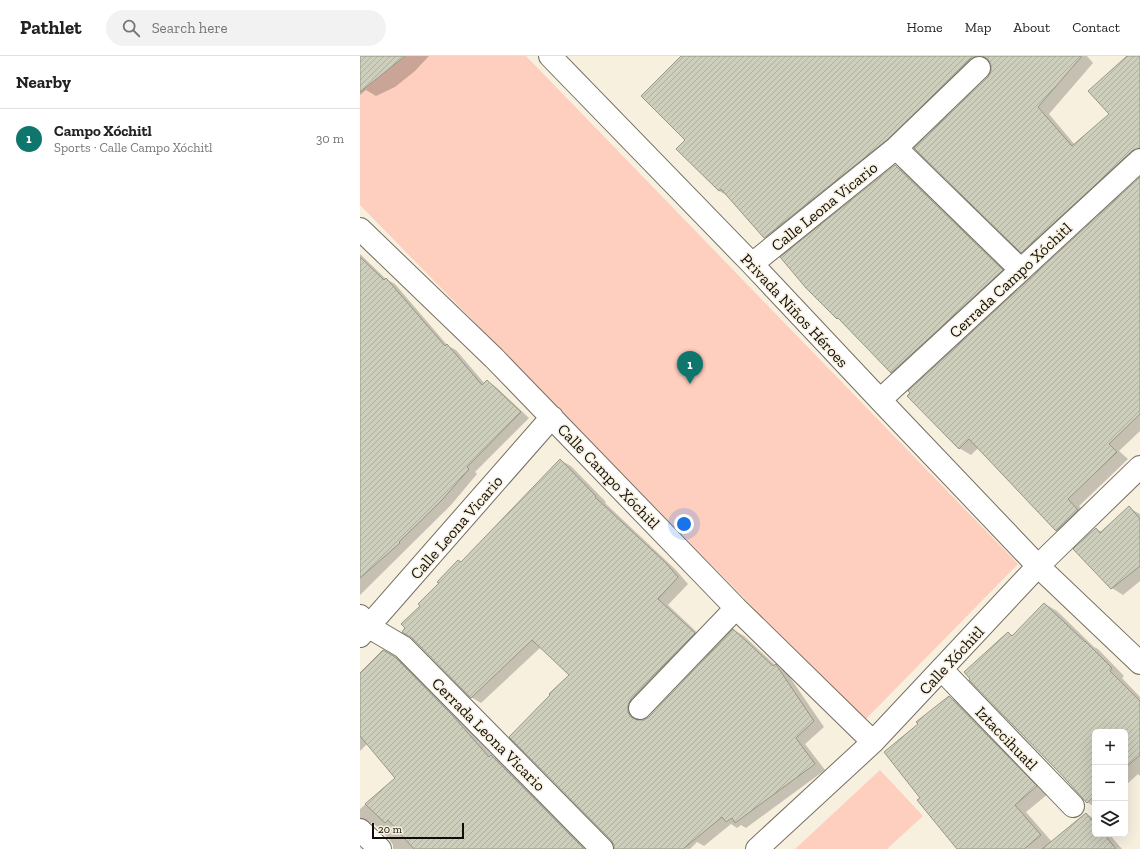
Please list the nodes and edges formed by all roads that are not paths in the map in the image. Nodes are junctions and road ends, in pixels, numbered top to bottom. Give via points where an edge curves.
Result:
1 (550, 56) edge
2 (979, 68) dead end
3 (896, 148) junction
4 (1140, 160) edge
5 (360, 229) edge
6 (752, 264) junction
7 (1021, 270) junction
8 (880, 400) junction
9 (552, 418) junction
10 (1140, 467) edge
11 (1038, 566) junction
12 (736, 608) junction
13 (363, 626) edge
14 (1140, 663) edge
15 (942, 670) junction
16 (640, 708) dead end
17 (873, 742) junction
18 (1072, 806) dead end
19 (360, 830) edge
20 (380, 849) edge
21 (602, 849) edge
22 (757, 849) edge

1 - 6 street, Privada Niños Héroes
2 - 3 street, Calle Leona Vicario
3 - 6 street, Calle Leona Vicario
3 - 7 street
4 - 7 street, Cerrada Campo Xóchitl
5 - 9 street, Calle Campo Xóchitl via 494,358
6 - 8 street, Privada Niños Héroes
7 - 8 street, Cerrada Campo Xóchitl
8 - 11 street, Privada Niños Héroes
9 - 12 street, Calle Campo Xóchitl
9 - 13 street, Calle Leona Vicario
10 - 11 street, Calle Xóchitl
11 - 14 street, Privada Niños Héroes
11 - 15 street, Calle Xóchitl
12 - 16 street
12 - 17 street, Calle Campo Xóchitl
13 - 21 street, Cerrada Leona Vicario via 403,647
15 - 17 street, Calle Xóchitl
15 - 18 street, Iztaccihuatl
17 - 22 street, Calle Xóchitl
19 - 20 street

